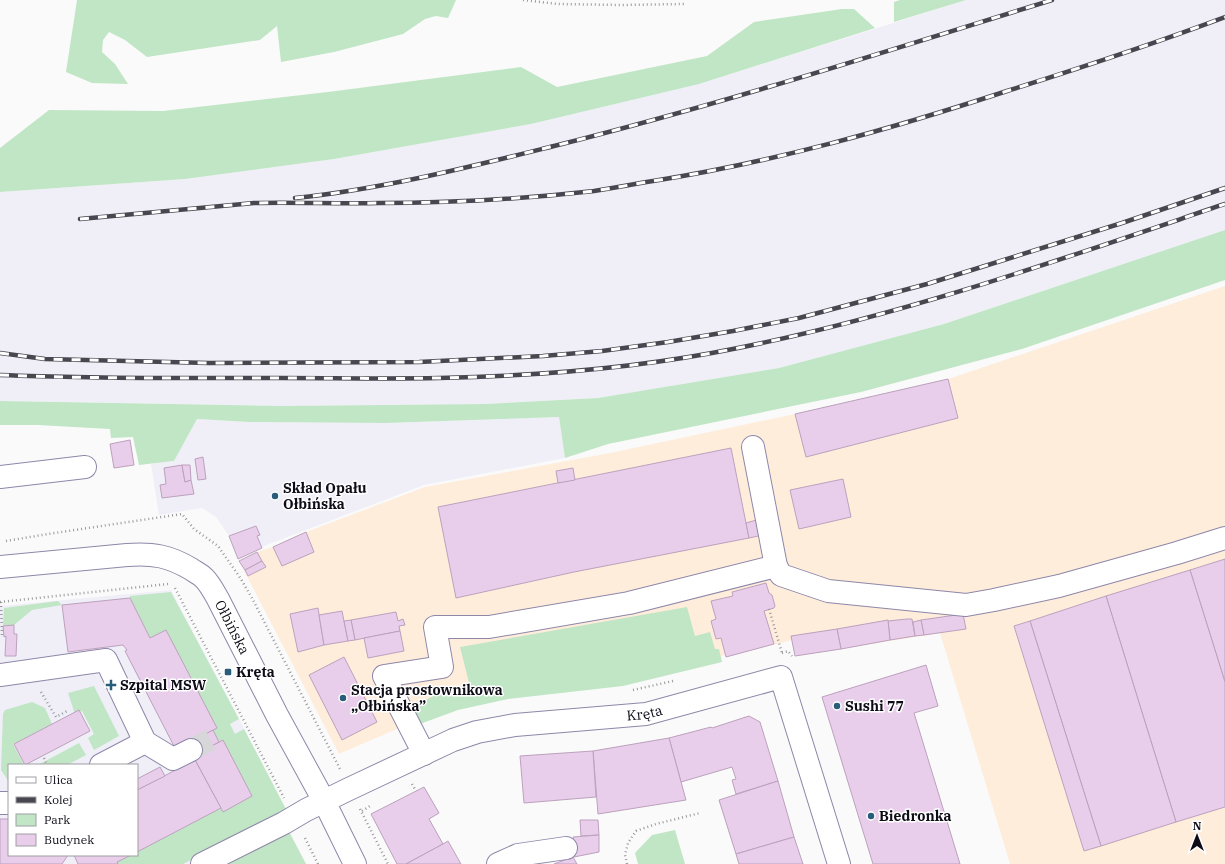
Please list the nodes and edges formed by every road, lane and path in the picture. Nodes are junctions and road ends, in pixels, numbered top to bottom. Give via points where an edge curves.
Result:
1 (523, 0) edge
2 (686, 4) dead end
3 (753, 448) dead end
4 (85, 467) dead end
5 (0, 477) edge
6 (1225, 538) edge
7 (0, 543) edge
8 (776, 566) junction
9 (0, 567) edge
10 (1, 602) edge
11 (769, 609) dead end
12 (2, 636) dead end
13 (782, 653) dead end
14 (34, 670) junction
15 (0, 675) edge
16 (69, 710) dead end
17 (145, 742) junction
18 (191, 750) tunnel mouth
19 (424, 754) junction
20 (44, 758) dead end
21 (47, 764) edge
22 (103, 764) edge
23 (342, 772) dead end
24 (417, 781) dead end
25 (412, 784) junction
26 (405, 787) dead end
27 (416, 791) dead end
28 (324, 802) junction
29 (374, 804) dead end
30 (357, 805) dead end
31 (362, 811) junction
32 (700, 813) dead end
33 (294, 817) junction
34 (566, 848) dead end
35 (202, 864) edge
36 (318, 864) edge
37 (355, 864) edge
38 (388, 864) edge
39 (498, 864) edge
40 (627, 864) edge
41 (839, 864) edge

1 - 2 path via 558,4
3 - 8 street
4 - 5 street
6 - 8 street via 1177,554 1066,584 966,605 828,591 781,575
7 - 23 path via 182,514 194,529 218,546 241,579
8 - 19 street via 621,604 490,627 435,627 442,666 384,676
9 - 28 street, Ołbińska via 148,554 169,558 204,577
10 - 12 path
10 - 33 path via 172,583
11 - 13 path
14 - 15 street
14 - 16 path via 41,692 56,717
14 - 17 street via 106,660
17 - 18 street via 173,759
17 - 22 street
19 - 28 street, Kręta
19 - 41 street, Kręta via 477,732 515,725 646,714 781,678
20 - 21 path
24 - 25 path
25 - 26 path
25 - 27 path
28 - 33 street, Kręta
28 - 37 street, Ołbińska
29 - 31 path
30 - 31 path
31 - 38 path
32 - 40 path via 636,831 628,843 625,855
33 - 35 street, Kręta
33 - 36 path
34 - 39 street via 518,855

